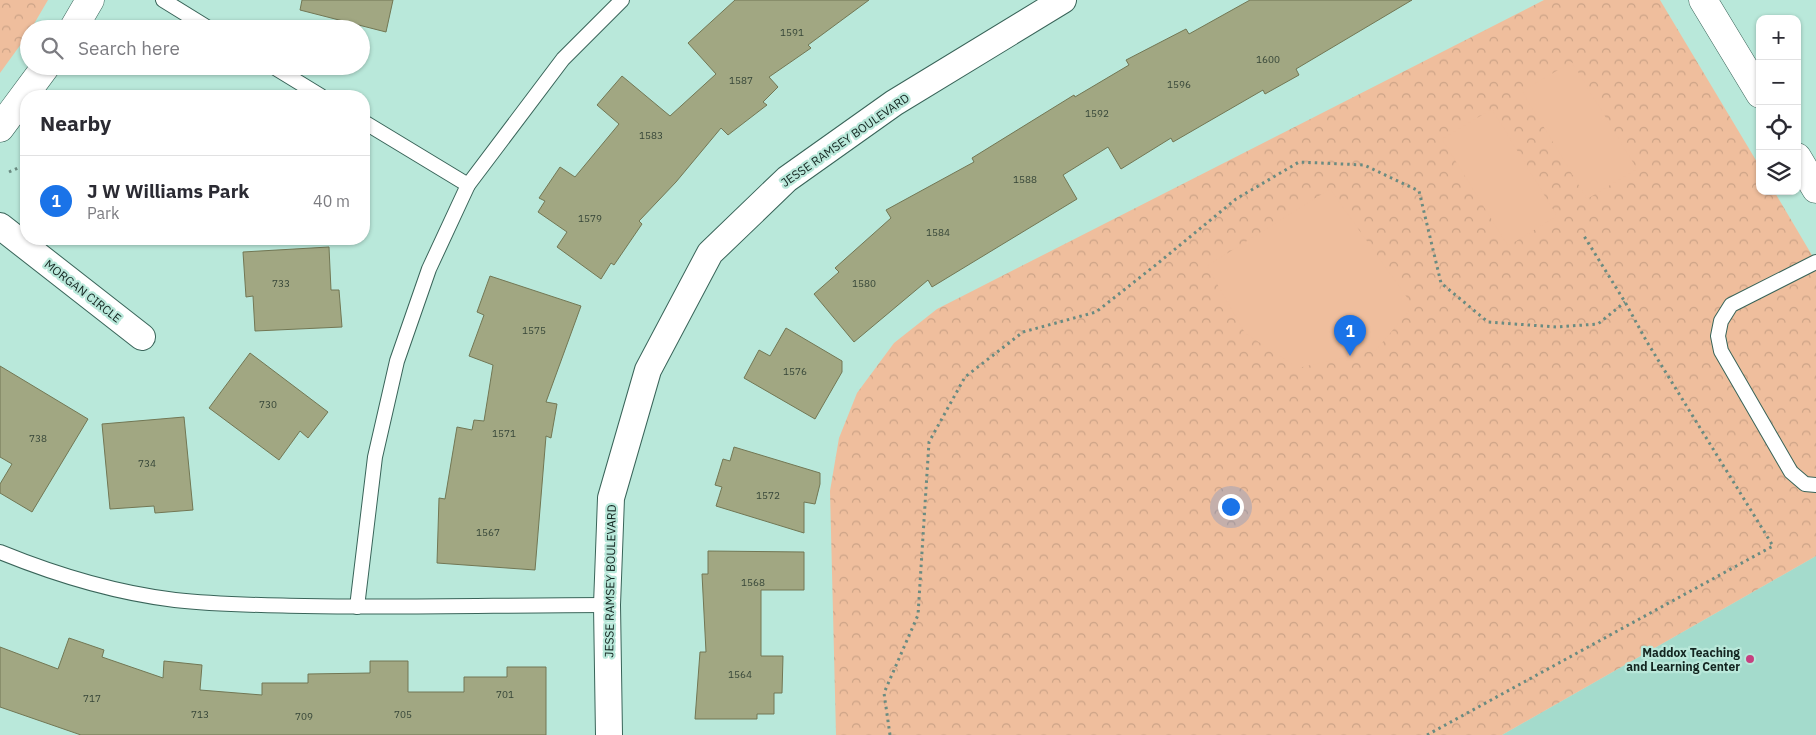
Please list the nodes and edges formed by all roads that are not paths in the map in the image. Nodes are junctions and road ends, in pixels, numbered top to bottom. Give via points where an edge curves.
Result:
1 (90, 0) edge
2 (163, 0) edge
3 (622, 0) edge
4 (1063, 0) edge
5 (1703, 0) edge
6 (78, 20) edge
7 (195, 20) edge
8 (39, 75) edge
9 (287, 75) edge
10 (1756, 87) edge
11 (28, 90) edge
12 (311, 90) edge
13 (20, 101) edge
14 (370, 126) edge
15 (0, 128) edge
16 (1801, 164) edge
17 (468, 185) junction
18 (1816, 189) edge
19 (0, 226) edge
20 (20, 242) edge
21 (24, 245) edge
22 (1816, 262) edge
23 (142, 337) dead end
24 (1816, 485) edge
25 (0, 552) edge
26 (607, 605) junction
27 (357, 607) junction
28 (609, 735) edge

1 - 6 street
2 - 7 lane
3 - 17 lane via 563,59
4 - 26 street, JESSE RAMSEY BOULEVARD via 894,103 787,179 710,253 648,370 611,498
5 - 10 street
8 - 11 street
9 - 12 lane
13 - 15 street
14 - 17 lane
16 - 18 street
17 - 27 lane via 429,269 397,361 374,457
19 - 20 street, MORGAN CIRCLE
21 - 23 street, MORGAN CIRCLE
22 - 24 lane via 1731,305 1721,321 1718,336 1722,352 1792,472 1805,484
25 - 27 lane via 94,584 175,600
26 - 27 lane
26 - 28 street, JESSE RAMSEY BOULEVARD

